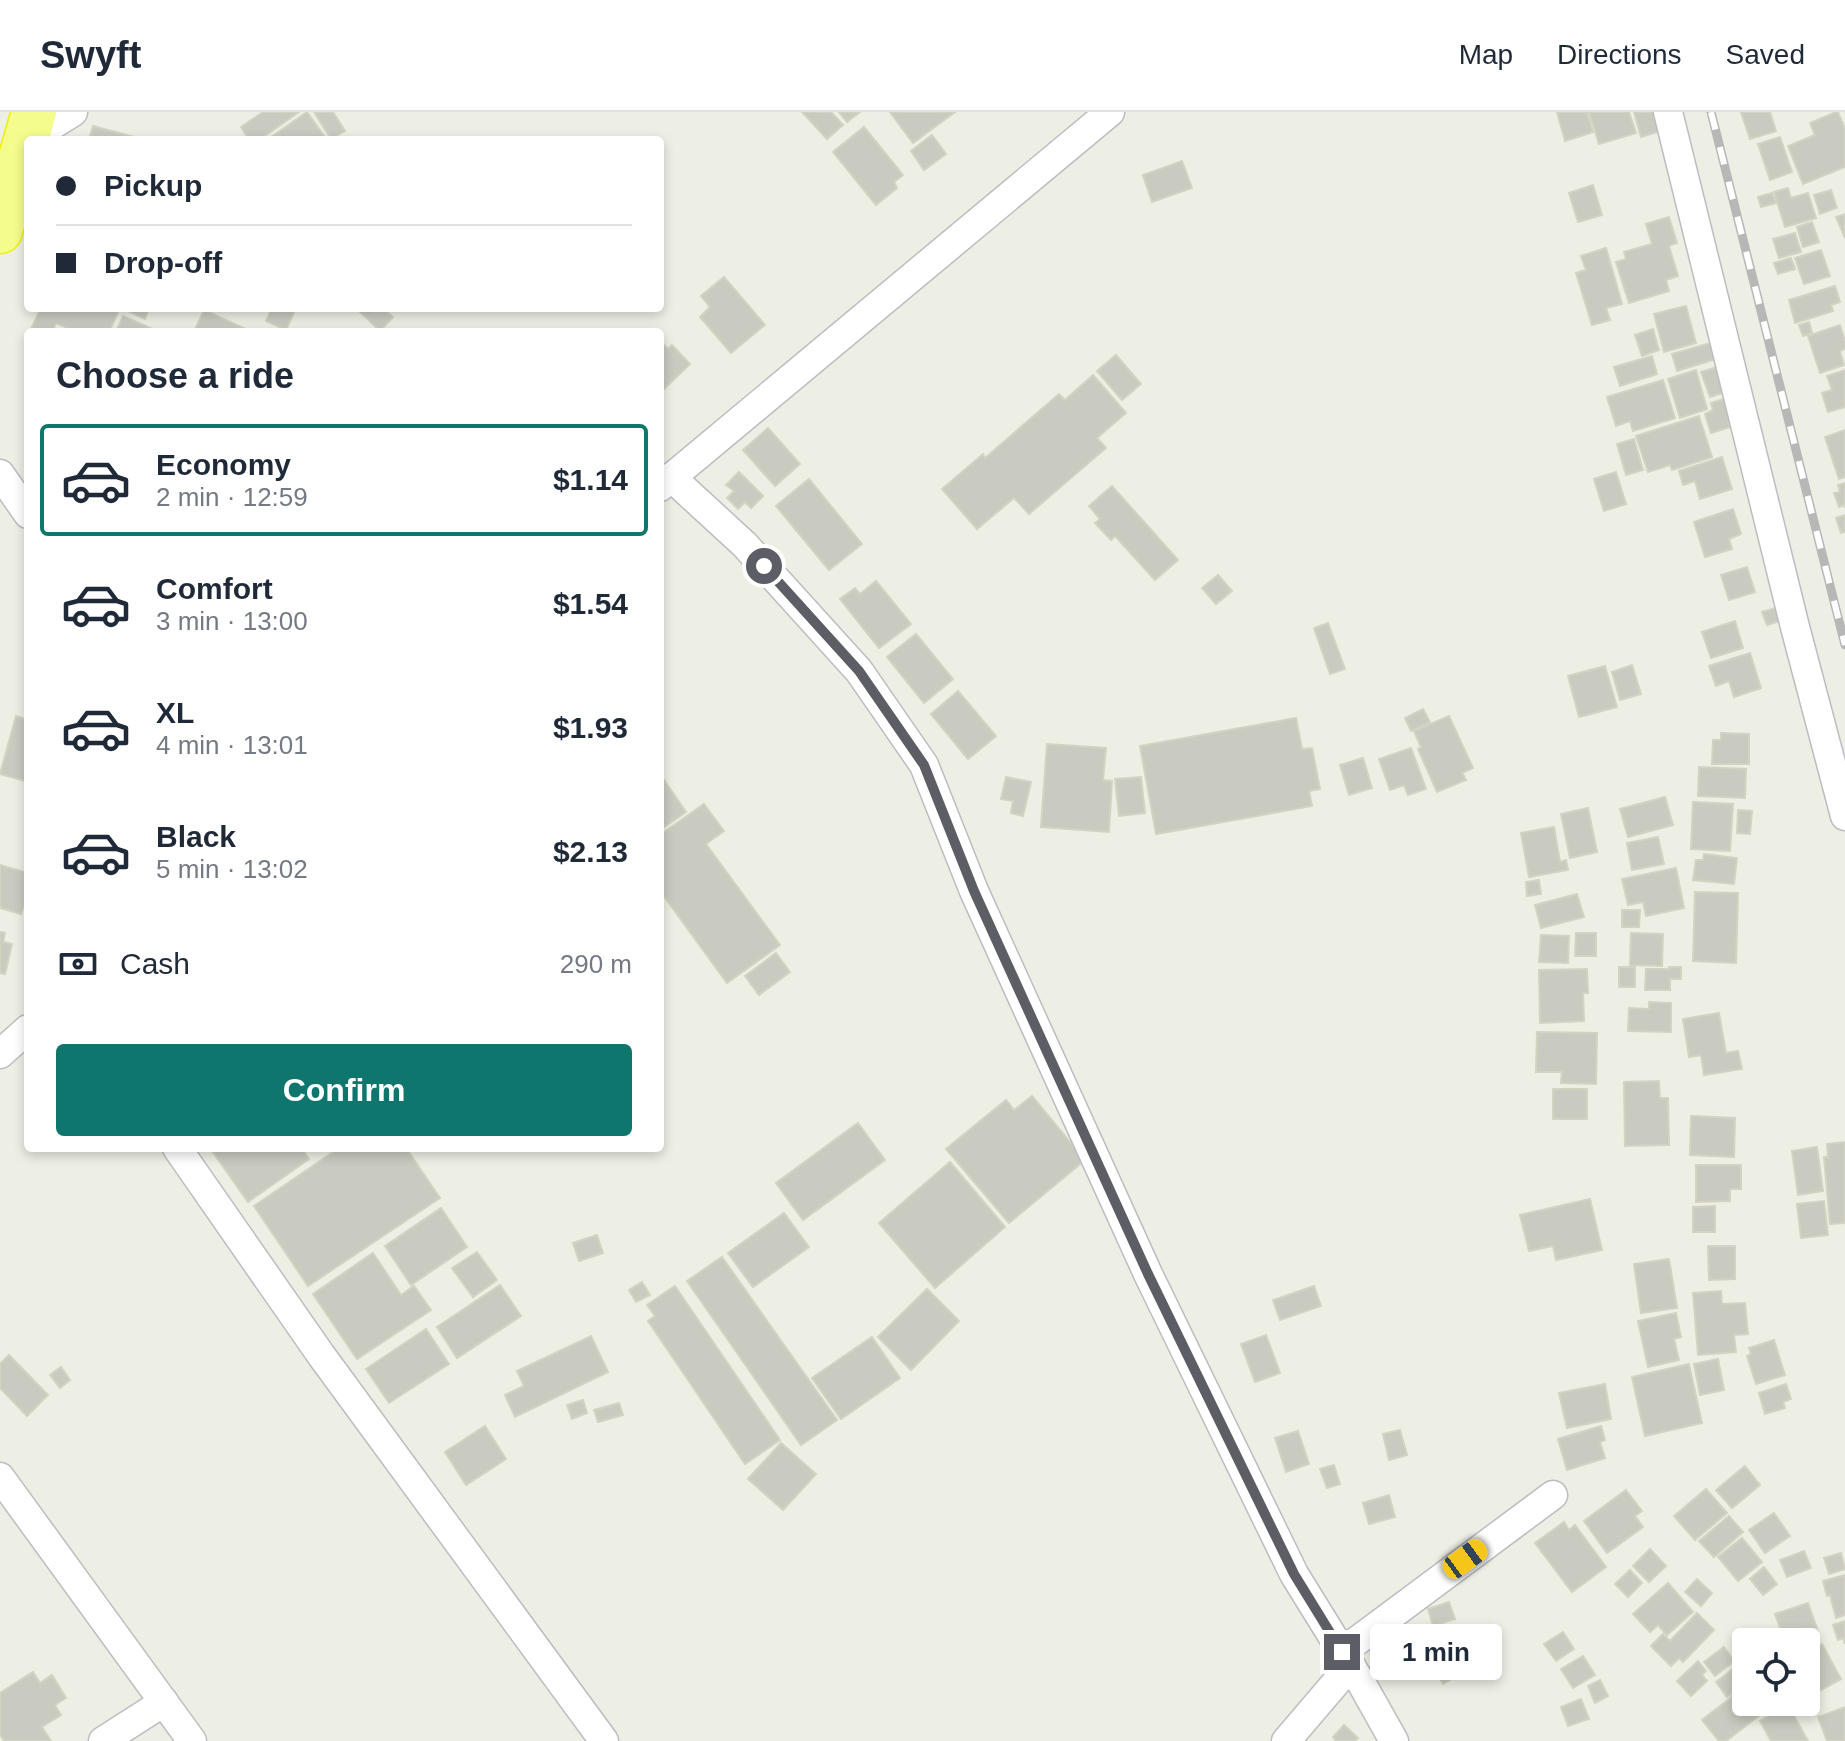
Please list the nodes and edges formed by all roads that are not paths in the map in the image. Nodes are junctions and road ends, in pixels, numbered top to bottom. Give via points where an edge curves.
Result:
1 (73, 112) edge
2 (1110, 112) edge
3 (1668, 112) edge
4 (29, 133) edge
5 (24, 150) edge
6 (0, 231) edge
7 (0, 474) edge
8 (666, 482) edge
9 (24, 508) edge
10 (1845, 816) edge
11 (24, 1033) edge
12 (0, 1054) edge
13 (180, 1152) edge
14 (0, 1477) edge
15 (1553, 1495) dead end
16 (1346, 1658) junction
17 (164, 1702) junction
18 (103, 1741) edge
19 (192, 1741) edge
20 (604, 1741) edge
21 (1286, 1741) edge
22 (1394, 1741) edge

1 - 4 street
2 - 8 street
3 - 10 street
5 - 6 highway
7 - 9 street
8 - 16 street via 745,545 859,671 924,765 974,891 1148,1274 1294,1574
11 - 12 street
13 - 20 street via 321,1355
14 - 17 street
15 - 16 street
16 - 21 street
16 - 22 street
17 - 18 street
17 - 19 street

